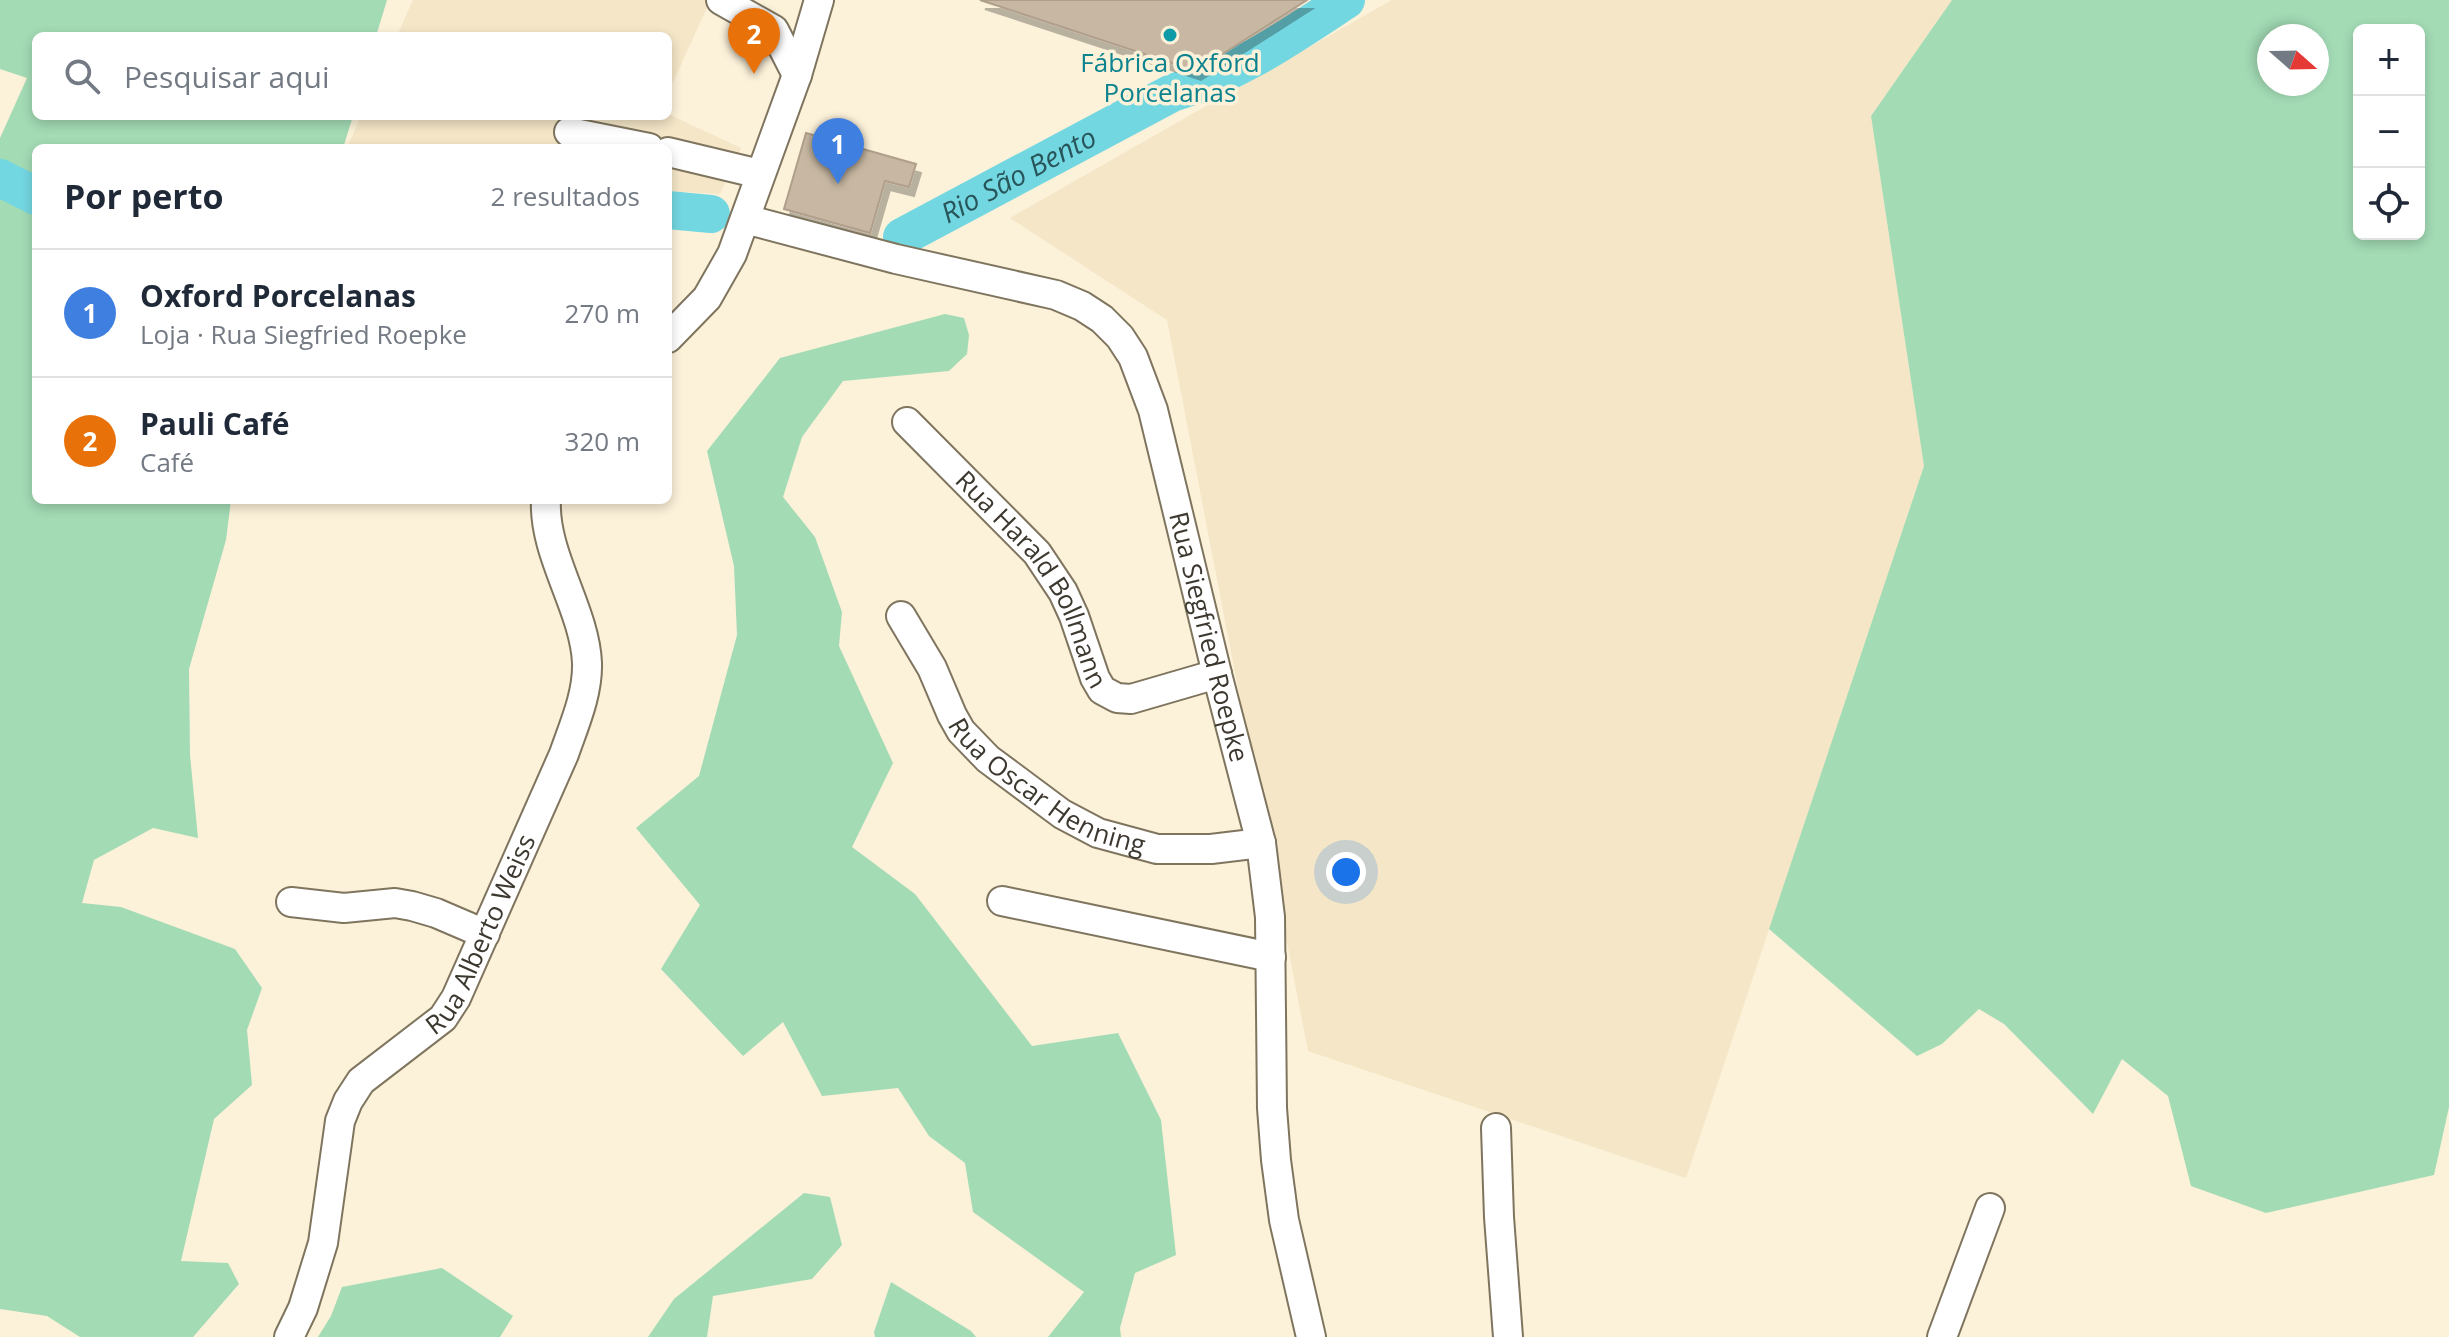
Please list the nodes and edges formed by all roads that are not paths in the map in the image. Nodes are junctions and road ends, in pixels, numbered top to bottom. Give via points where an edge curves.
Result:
1 (721, 0) edge
2 (816, 8) edge
3 (774, 30) junction
4 (797, 75) junction
5 (569, 132) dead end
6 (629, 144) edge
7 (672, 153) edge
8 (760, 174) junction
9 (745, 219) junction
10 (672, 334) edge
11 (907, 422) dead end
12 (546, 504) edge
13 (901, 616) dead end
14 (1217, 674) junction
15 (1261, 843) junction
16 (1002, 901) dead end
17 (291, 902) dead end
18 (485, 934) junction
19 (1271, 957) junction
20 (1496, 1128) dead end
21 (1990, 1208) dead end
22 (289, 1337) edge
23 (1311, 1337) edge
24 (1508, 1337) edge
25 (1942, 1337) edge

1 - 3 street
2 - 3 street
2 - 4 street
3 - 4 street
4 - 8 street
5 - 6 street
7 - 8 street
8 - 9 street
9 - 10 street via 721,276
9 - 14 street, Rua Siegfried Roepke via 1056,295 1102,319 1133,357 1153,410
11 - 14 street, Rua Harald Bollmann via 1048,568 1074,616 1102,690 1131,699
12 - 18 street, Rua Alberto Weiss via 549,532 583,641 586,684 564,754
13 - 15 street, Rua Oscar Henning via 961,731 988,759 1062,814 1107,837 1157,849
14 - 15 street, Rua Siegfried Roepke
15 - 19 street, Rua Siegfried Roepke
16 - 19 street
17 - 18 street via 344,908 395,903
18 - 22 street, Rua Alberto Weiss via 443,1018 361,1081 348,1101 340,1121 323,1243
19 - 23 street, Rua Siegfried Roepke via 1276,1160
20 - 24 street
21 - 25 street

